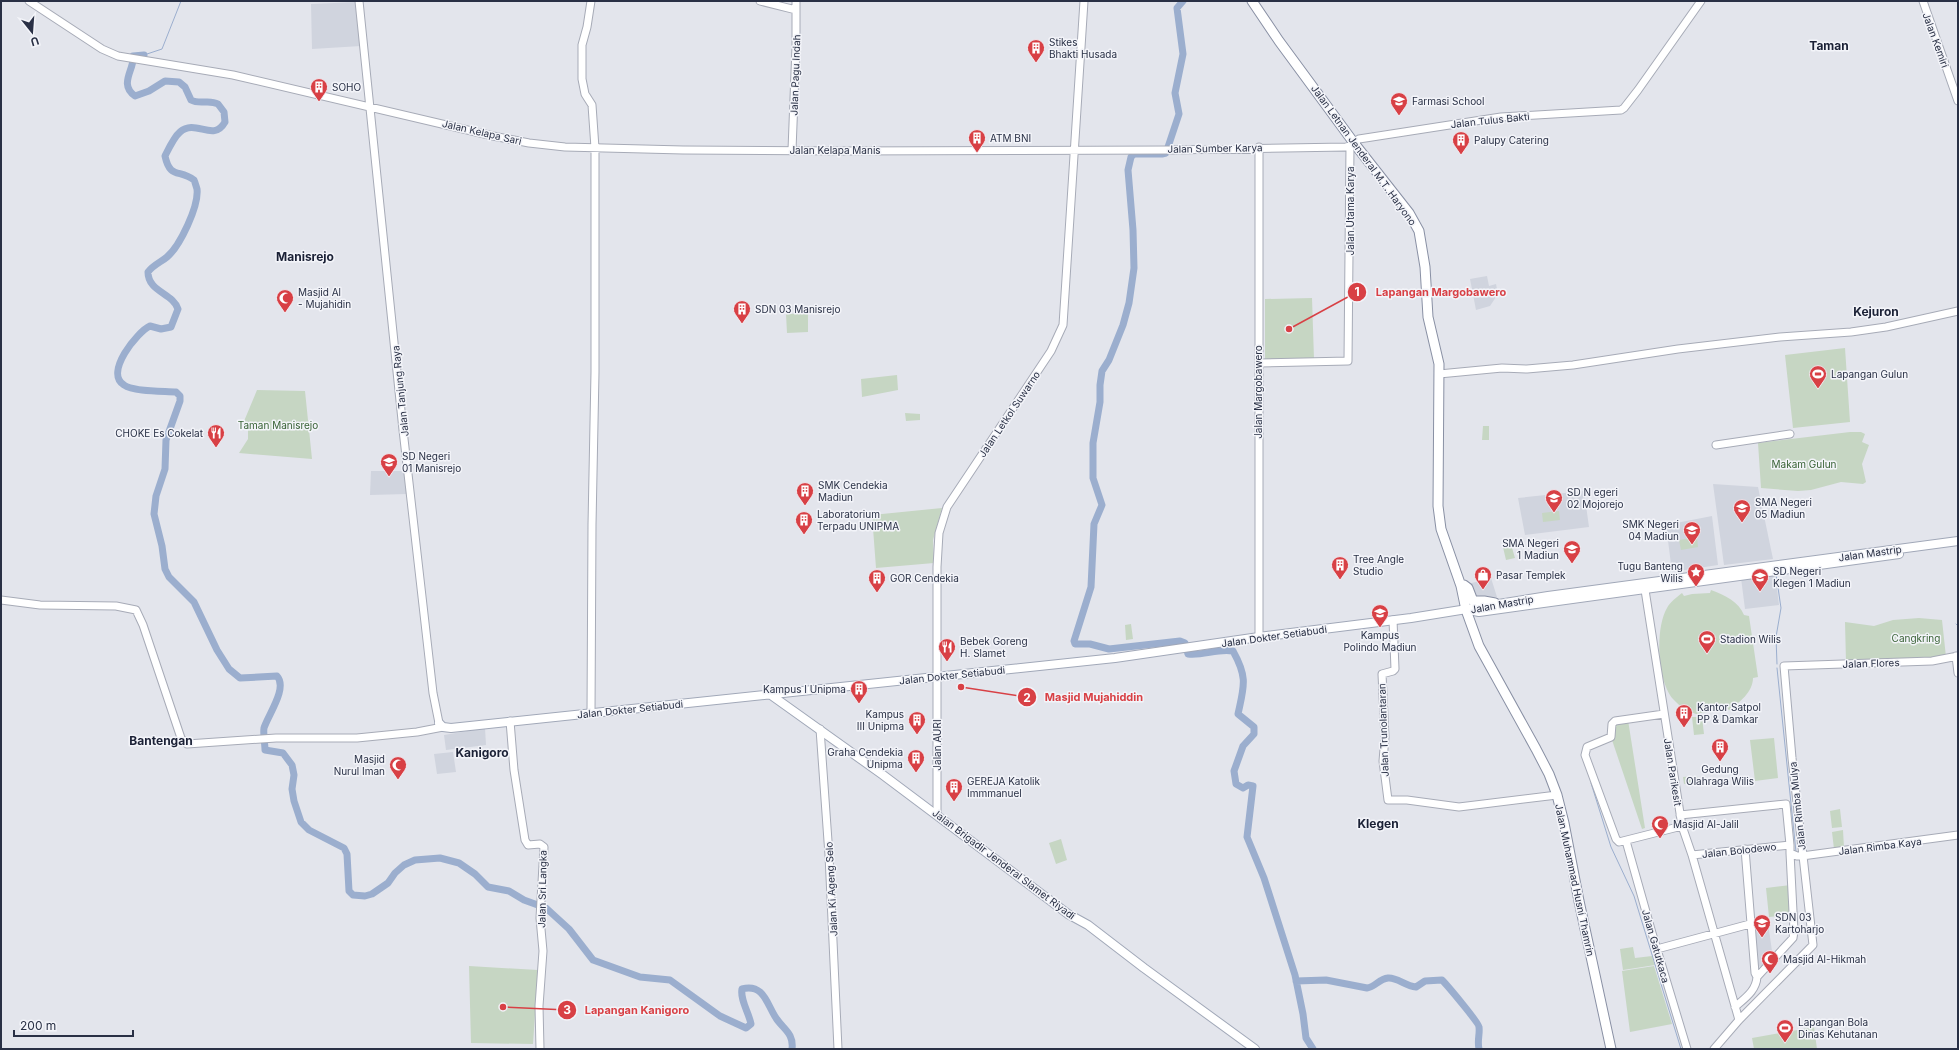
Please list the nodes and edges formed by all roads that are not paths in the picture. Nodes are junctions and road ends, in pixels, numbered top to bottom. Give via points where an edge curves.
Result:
1 (29, 1) edge
2 (359, 1) edge
3 (591, 1) edge
4 (760, 1) edge
5 (796, 1) edge
6 (1084, 1) edge
7 (1252, 1) edge
8 (1701, 1) edge
9 (1923, 1) edge
10 (796, 10) junction
11 (1958, 101) edge
12 (370, 107) junction
13 (1352, 145) junction
14 (1259, 147) junction
15 (595, 148) junction
16 (1076, 149) junction
17 (792, 150) junction
18 (1958, 311) edge
19 (1259, 363) junction
20 (1439, 374) junction
21 (1790, 434) dead end
22 (1716, 445) dead end
23 (1958, 541) edge
24 (1958, 546) edge
25 (1887, 553) junction
26 (1776, 568) junction
27 (1460, 584) junction
28 (1645, 590) junction
29 (1548, 599) junction
30 (1, 600) edge
31 (1494, 603) junction
32 (1466, 610) junction
33 (1393, 620) junction
34 (1259, 637) junction
35 (1957, 656) edge
36 (1784, 666) joint
37 (1958, 673) edge
38 (936, 676) junction
39 (771, 695) junction
40 (592, 713) junction
41 (1664, 714) junction
42 (510, 721) junction
43 (441, 725) junction
44 (820, 729) junction
45 (1557, 795) junction
46 (937, 815) junction
47 (1680, 816) junction
48 (1682, 826) junction
49 (1958, 835) edge
50 (1623, 842) junction
51 (1745, 849) junction
52 (1790, 849) junction
53 (1692, 855) junction
54 (1802, 856) junction
55 (1750, 924) junction
56 (1715, 933) junction
57 (1657, 949) junction
58 (1757, 977) junction
59 (1735, 1007) junction
60 (1739, 1020) junction
61 (540, 1049) edge
62 (838, 1049) edge
63 (1255, 1049) edge
64 (1611, 1049) edge
65 (1687, 1049) edge
66 (1714, 1049) edge

1 - 12 street, Jalan Kelapa Sari via 102,49 126,58 233,75
2 - 12 street, Jalan Tanjung Raya
3 - 15 street via 588,27 582,45 582,80 585,94 592,105
4 - 10 street
5 - 10 street, Jalan Pagu Indah
6 - 16 street, Jalan Letkol Suwarno
7 - 13 highway, Jalan Letnan Jenderal M.T. Haryono
8 - 13 street, Jalan Tulus Bakti via 1621,110 1525,115 1445,125 1359,139
9 - 11 street, Jalan Kemiri
10 - 17 street, Jalan Pagu Indah
12 - 15 street, Jalan Kelapa Sari via 529,143
12 - 43 street, Jalan Tanjung Raya via 433,693
13 - 14 street, Jalan Sumber Karya
13 - 19 street, Jalan Utama Karya via 1348,361
13 - 20 highway, Jalan Letnan Jenderal M.T. Haryono via 1409,213 1419,231 1427,311
14 - 16 street, Jalan Sumber Karya via 1171,150
14 - 19 street, Jalan Margobawero
15 - 17 street, Jalan Kelapa Manis
15 - 40 street
16 - 17 street, Jalan Kelapa Manis
16 - 38 street, Jalan Letkol Suwarno via 1062,329 1051,351 951,501 941,526 937,567
18 - 20 street via 1851,332 1684,348 1573,365
19 - 34 street, Jalan Margobawero
20 - 27 highway, Jalan Letnan Jenderal M.T. Haryono via 1438,506 1442,534
21 - 22 street
23 - 25 main road, Jalan Mastrip
24 - 25 main road, Jalan Mastrip
25 - 26 main road, Jalan Mastrip
26 - 28 main road, Jalan Mastrip
26 - 29 main road, Jalan Mastrip
27 - 31 highway via 1465,585 1473,601
27 - 32 highway, Jalan Letnan Jenderal M.T. Haryono
28 - 29 main road, Jalan Mastrip
28 - 41 street, Jalan Parikesit
29 - 31 main road, Jalan Mastrip
29 - 32 main road, Jalan Mastrip via 1479,612
30 - 43 street via 40,605 116,606 135,609 143,625 184,743 194,745 276,738 357,738 417,732
31 - 32 main road, Jalan Mastrip
32 - 33 main road, Jalan Dokter Setiabudi
32 - 45 highway, Jalan Muhammad Husni Thamrin via 1479,646 1540,757
33 - 34 main road, Jalan Dokter Setiabudi
33 - 45 street, Jalan Trunolantaran via 1395,669 1382,674 1385,737 1383,761 1388,800 1459,807
34 - 38 main road, Jalan Dokter Setiabudi via 1115,658
35 - 36 street, Jalan Flores via 1932,661
35 - 37 street
36 - 54 street, Jalan Rimba Mulya
38 - 39 main road, Jalan Dokter Setiabudi
38 - 46 street, Jalan AURI
39 - 40 main road, Jalan Dokter Setiabudi
39 - 44 main road, Jalan Brigadir Jenderal Slamet Riyadi
40 - 42 main road, Jalan Dokter Setiabudi
41 - 47 street, Jalan Parikesit
41 - 50 street, Jalan Gatutkaca via 1615,722 1612,724 1609,739 1587,747 1585,753 1616,839
42 - 43 main road, Jalan Dokter Setiabudi via 451,728
42 - 61 street, Jalan Sri Langka via 514,770 525,840 528,845 540,844 544,847
44 - 46 main road, Jalan Brigadir Jenderal Slamet Riyadi
44 - 62 street, Jalan Ki Ageng Selo
45 - 64 highway, Jalan Muhammad Husni Thamrin
46 - 63 main road, Jalan Brigadir Jenderal Slamet Riyadi via 1068,914 1088,925
47 - 48 street, Jalan Parikesit
47 - 52 street via 1786,804
48 - 50 street
48 - 53 street, Jalan Parikesit
49 - 54 street, Jalan Rimba Kaya
50 - 57 street, Jalan Gatutkaca
51 - 52 street, Jalan Bolodewo
51 - 53 street, Jalan Bolodewo
51 - 55 street
52 - 54 street, Jalan Bolodewo via 1797,856
52 - 58 street via 1793,938
53 - 56 street, Jalan Parikesit
54 - 60 street, Jalan Rimba Mulya via 1813,945
55 - 56 street
55 - 58 street
56 - 57 street
56 - 59 street, Jalan Parikesit
57 - 65 street, Jalan Gatutkaca
58 - 59 street via 1753,990
59 - 60 street, Jalan Parikesit
60 - 66 street

